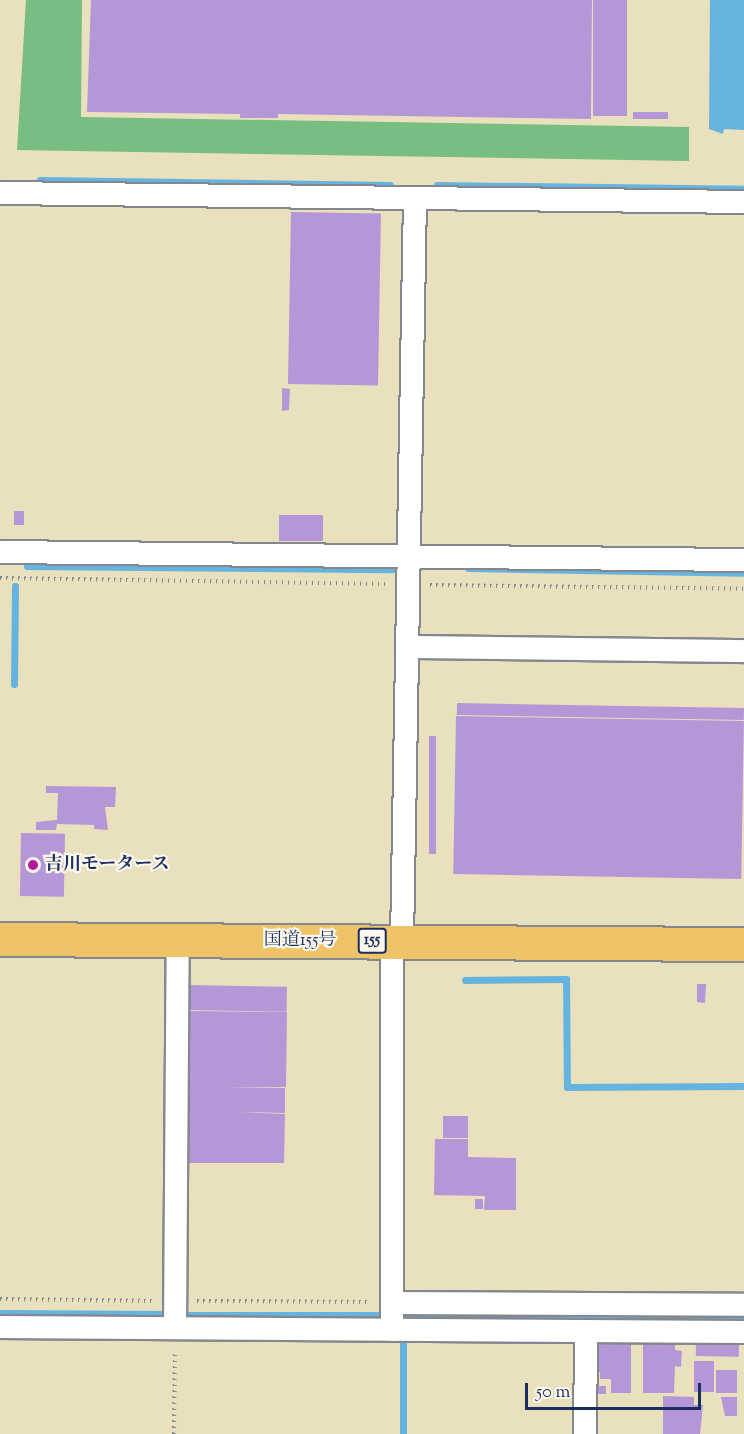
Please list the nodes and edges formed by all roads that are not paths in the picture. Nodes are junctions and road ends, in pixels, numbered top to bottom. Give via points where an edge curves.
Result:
1 (0, 193) edge
2 (415, 198) junction
3 (744, 202) edge
4 (0, 552) edge
5 (409, 558) junction
6 (744, 560) edge
7 (407, 647) junction
8 (744, 651) edge
9 (0, 939) edge
10 (178, 940) junction
11 (397, 942) junction
12 (744, 944) edge
13 (392, 1303) junction
14 (744, 1305) edge
15 (0, 1327) edge
16 (175, 1328) junction
17 (392, 1330) junction
18 (586, 1331) junction
19 (744, 1332) edge
20 (585, 1434) edge

1 - 2 street
2 - 3 street
2 - 5 street
4 - 5 street
5 - 6 street
5 - 7 street
7 - 8 street
7 - 11 street
9 - 10 highway, 国道155号 / 155
10 - 11 highway, 国道155号 / 155
10 - 16 street
11 - 12 highway, 国道155号 / 155
11 - 13 street
13 - 14 street
13 - 17 street
15 - 16 street
16 - 17 street
17 - 18 street
18 - 19 street
18 - 20 street

